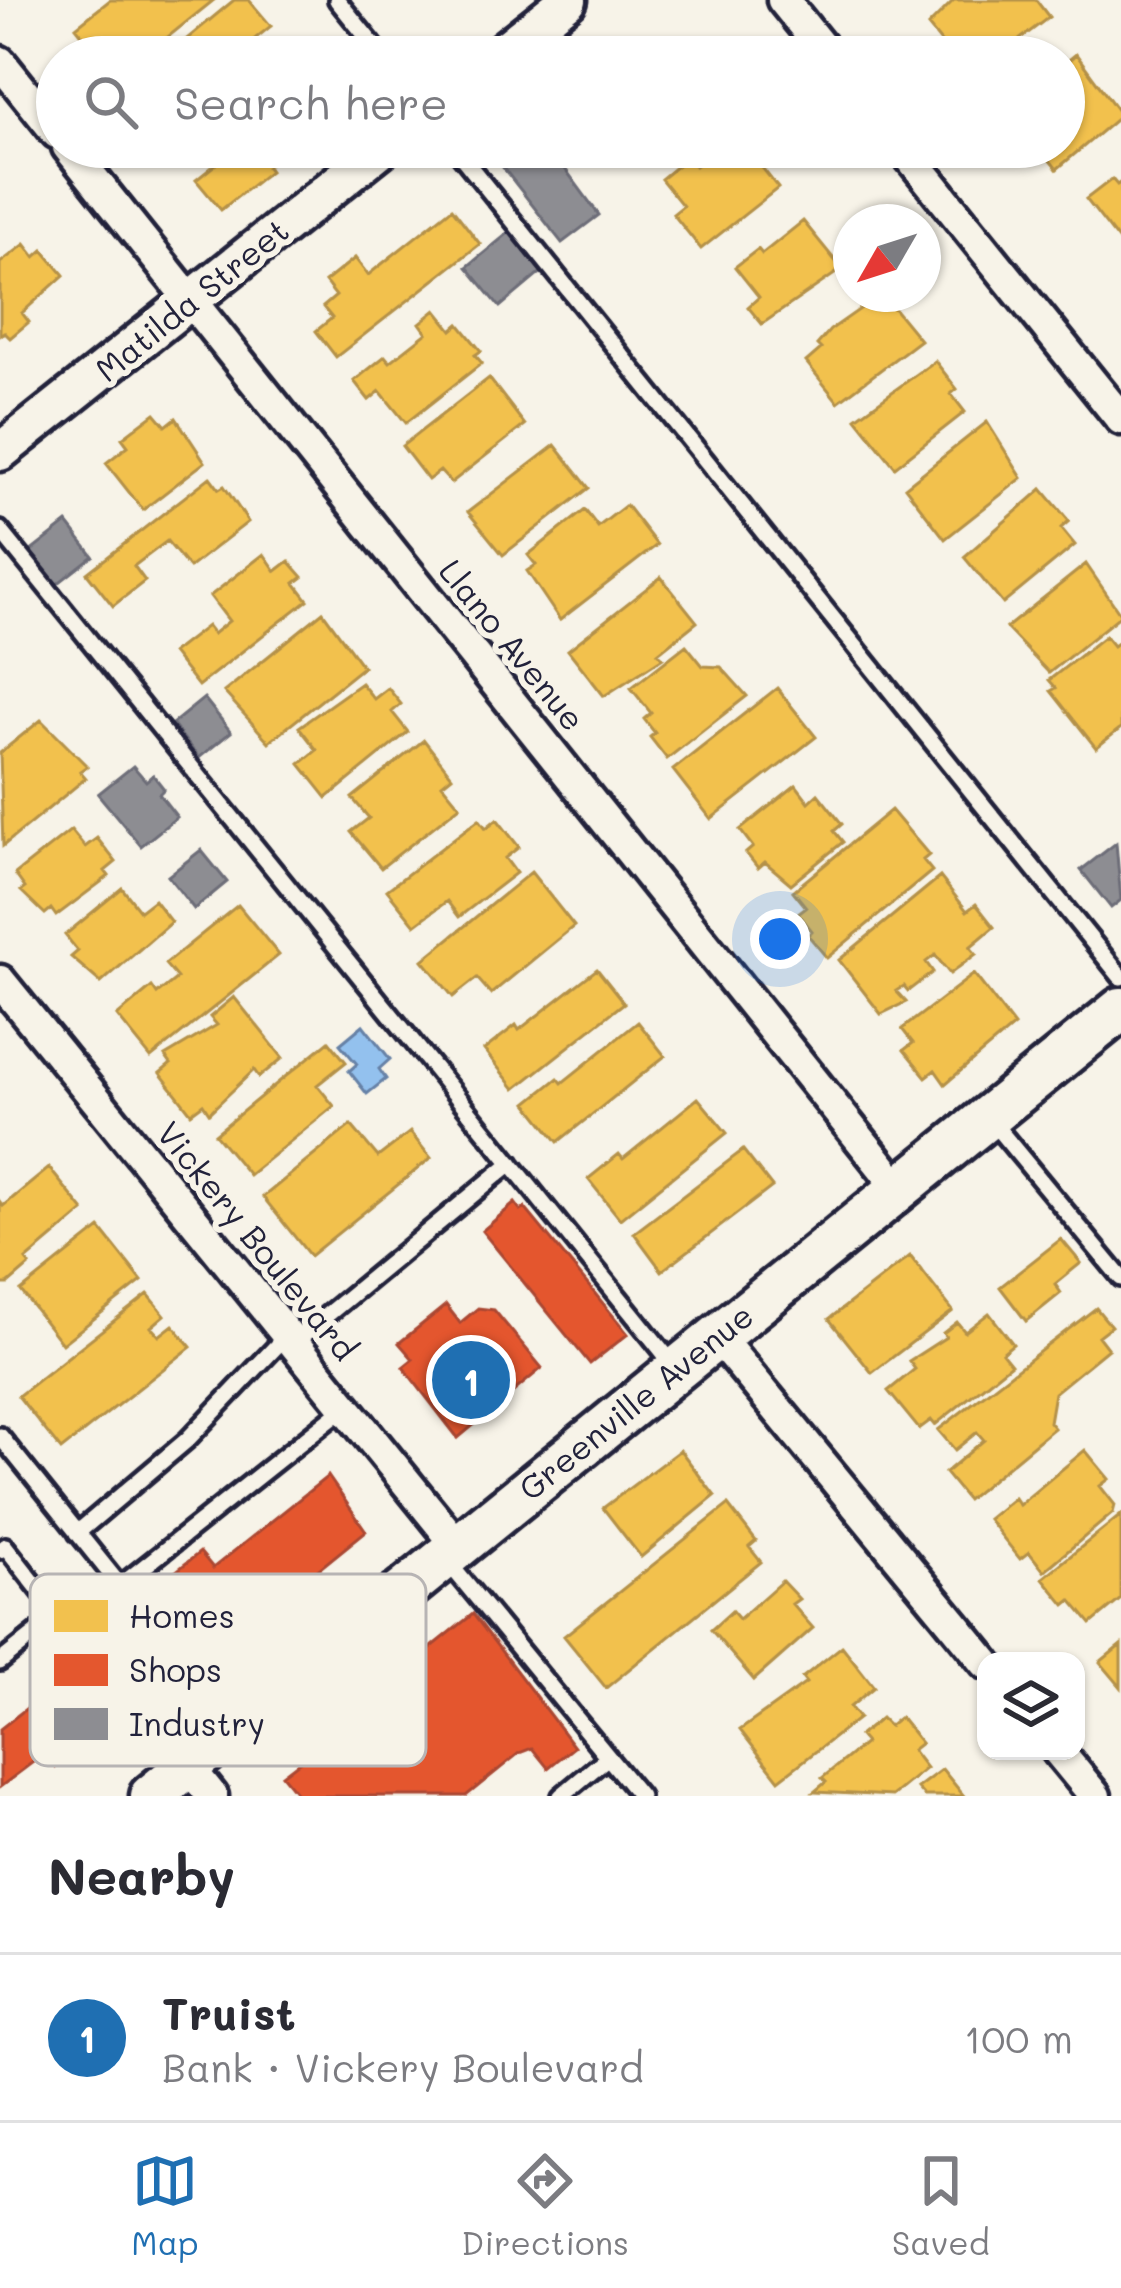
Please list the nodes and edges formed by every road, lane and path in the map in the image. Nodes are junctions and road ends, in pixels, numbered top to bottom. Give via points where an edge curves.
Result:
1 (337, 0) edge
2 (568, 0) edge
3 (783, 0) edge
4 (365, 36) edge
5 (523, 36) edge
6 (812, 36) edge
7 (0, 62) edge
8 (36, 107) edge
9 (85, 168) edge
10 (357, 168) edge
11 (471, 168) edge
12 (919, 168) edge
13 (192, 300) junction
14 (1121, 419) edge
15 (0, 452) edge
16 (0, 530) edge
17 (1121, 977) edge
18 (0, 981) edge
19 (1121, 1009) edge
20 (988, 1116) junction
21 (511, 1163) junction
22 (899, 1188) junction
23 (1121, 1277) edge
24 (717, 1336) junction
25 (290, 1339) junction
26 (677, 1369) junction
27 (345, 1407) junction
28 (0, 1436) edge
29 (77, 1533) junction
30 (0, 1550) edge
31 (451, 1552) junction
32 (110, 1574) edge
33 (135, 1574) edge
34 (424, 1574) edge
35 (30, 1578) edge
36 (30, 1638) edge
37 (977, 1652) edge
38 (0, 1662) edge
39 (608, 1757) junction
40 (1065, 1760) edge
41 (200, 1781) edge
42 (151, 1796) edge
43 (561, 1796) edge
44 (640, 1796) edge
45 (1095, 1796) edge

1 - 4 lane
2 - 5 street
3 - 6 street
7 - 8 street
9 - 13 street, Llano Avenue
10 - 13 street, Matilda Street
11 - 17 lane
12 - 14 street
13 - 15 street, Matilda Street
13 - 22 street, Llano Avenue
16 - 21 lane
18 - 25 street, Vickery Boulevard
19 - 20 main road, Greenville Avenue
20 - 22 main road, Greenville Avenue
20 - 23 lane
21 - 25 lane
21 - 26 lane
22 - 24 main road, Greenville Avenue
24 - 26 main road, Greenville Avenue
24 - 37 street
25 - 27 street, Vickery Boulevard
25 - 29 lane
26 - 31 main road, Greenville Avenue
27 - 31 street, Vickery Boulevard
27 - 33 lane
28 - 29 lane
29 - 32 lane
30 - 35 lane via 5,1546
31 - 34 main road, Greenville Avenue
31 - 39 lane
36 - 38 lane
39 - 43 lane
39 - 44 lane
40 - 45 street
41 - 42 main road, Greenville Avenue

